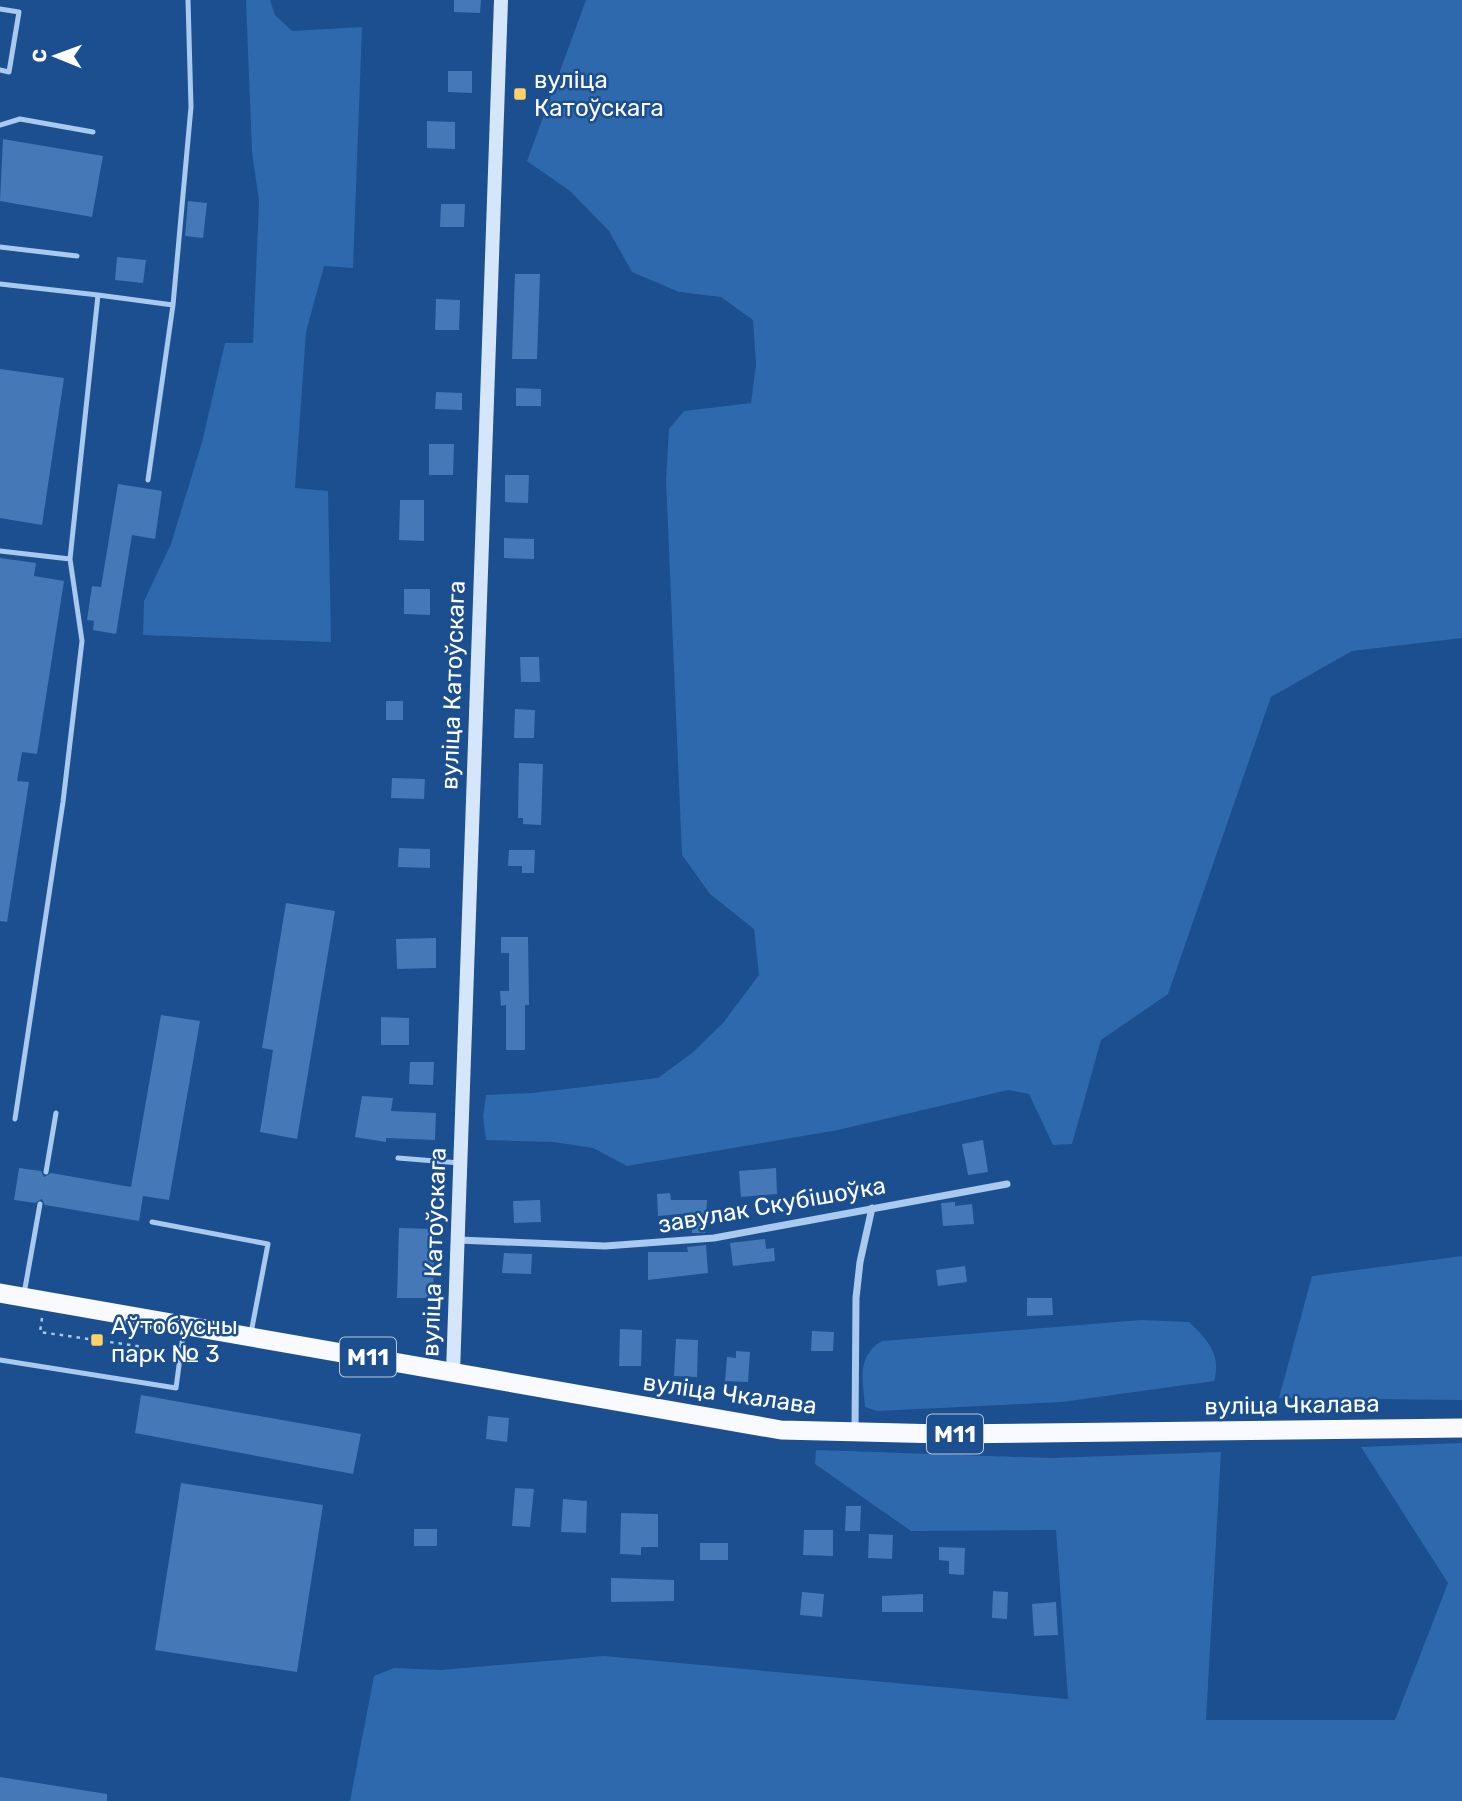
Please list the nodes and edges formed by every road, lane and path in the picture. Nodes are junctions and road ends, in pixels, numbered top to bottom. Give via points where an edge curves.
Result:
1 (188, 0) edge
2 (501, 0) edge
3 (0, 9) edge
4 (0, 70) edge
5 (0, 125) edge
6 (93, 132) dead end
7 (0, 247) edge
8 (78, 256) dead end
9 (0, 284) edge
10 (98, 295) junction
11 (173, 306) junction
12 (148, 480) dead end
13 (0, 551) edge
14 (70, 559) junction
15 (57, 1113) dead end
16 (15, 1119) dead end
17 (398, 1158) dead end
18 (460, 1163) junction
19 (46, 1172) dead end
20 (1007, 1184) dead end
21 (40, 1204) dead end
22 (872, 1208) junction
23 (152, 1222) dead end
24 (457, 1240) junction
25 (0, 1293) edge
26 (23, 1297) junction
27 (45, 1301) junction
28 (185, 1325) junction
29 (250, 1336) junction
30 (144, 1347) dead end
31 (0, 1360) edge
32 (453, 1372) junction
33 (1462, 1428) edge
34 (855, 1433) junction

1 - 11 lane via 191,107
2 - 18 main road, вуліца Катоўскага
3 - 4 lane via 19,12 9,72
5 - 6 lane via 20,119
7 - 8 lane
9 - 10 lane
10 - 11 lane
10 - 14 lane
11 - 12 lane
13 - 14 lane
14 - 16 lane via 82,640 63,802
15 - 19 lane
17 - 18 lane
18 - 24 main road, вуліца Катоўскага
20 - 22 street, завулак Скубішоўка
21 - 26 lane
22 - 24 street, завулак Скубішоўка via 714,1238 646,1245
22 - 34 street via 856,1298
23 - 29 lane via 268,1244
24 - 32 main road, вуліца Катоўскага
25 - 26 highway, вуліца Чкалава / М11
26 - 27 highway, вуліца Чкалава / М11
27 - 28 highway, вуліца Чкалава / М11
27 - 30 path via 40,1332
28 - 29 highway, вуліца Чкалава / М11
28 - 31 lane via 176,1388
29 - 32 highway, вуліца Чкалава / М11
32 - 34 highway, вуліца Чкалава / М11 via 712,1420 781,1430
33 - 34 highway, вуліца Чкалава / М11

